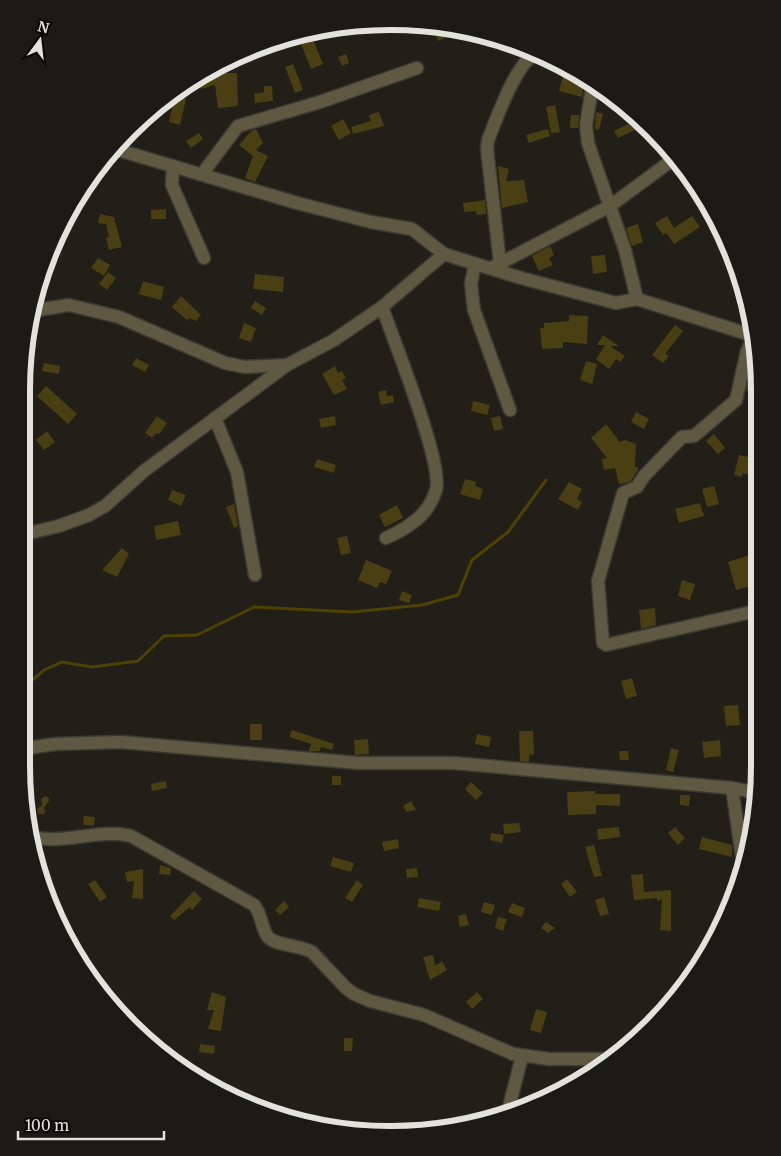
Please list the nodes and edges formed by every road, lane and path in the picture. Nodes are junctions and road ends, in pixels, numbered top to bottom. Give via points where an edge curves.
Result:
1 (530, 58) edge
2 (417, 68) dead end
3 (591, 91) edge
4 (121, 151) edge
5 (670, 162) edge
6 (173, 166) junction
7 (202, 174) junction
8 (610, 206) junction
9 (444, 254) junction
10 (204, 258) dead end
11 (475, 264) junction
12 (495, 266) junction
13 (637, 299) junction
14 (382, 307) junction
15 (39, 310) edge
16 (746, 334) edge
17 (748, 348) edge
18 (287, 365) junction
19 (510, 410) dead end
20 (215, 418) junction
21 (30, 533) edge
22 (386, 538) dead end
23 (255, 575) dead end
24 (751, 612) edge
25 (30, 748) edge
26 (732, 788) junction
27 (750, 791) edge
28 (37, 838) edge
29 (741, 848) edge
30 (522, 1056) junction
31 (600, 1059) edge
32 (509, 1106) edge

1 - 12 street via 520,68 488,140
2 - 7 street via 238,126
3 - 8 street via 586,125 588,143
4 - 6 street
5 - 8 street
6 - 7 street
6 - 10 street via 172,185
7 - 9 street via 297,203 412,229
8 - 12 street
8 - 13 street
9 - 11 street
9 - 14 street
11 - 12 street
11 - 19 street via 471,284 474,310
12 - 13 street via 616,303
13 - 16 street
14 - 18 street via 334,340
14 - 22 street via 437,473 437,488 420,516 409,527
15 - 18 street via 70,305 119,317 225,362 245,367
17 - 24 street via 736,400 694,436 677,442 637,487 622,493 598,580 603,642 606,645
18 - 20 street
20 - 21 street via 96,512
20 - 23 street via 237,472
25 - 26 street via 120,742 358,763 454,763
26 - 27 street
26 - 29 street
28 - 30 street via 112,833 131,836 254,905 268,936 312,952 354,994 424,1015
30 - 31 street
30 - 32 street

